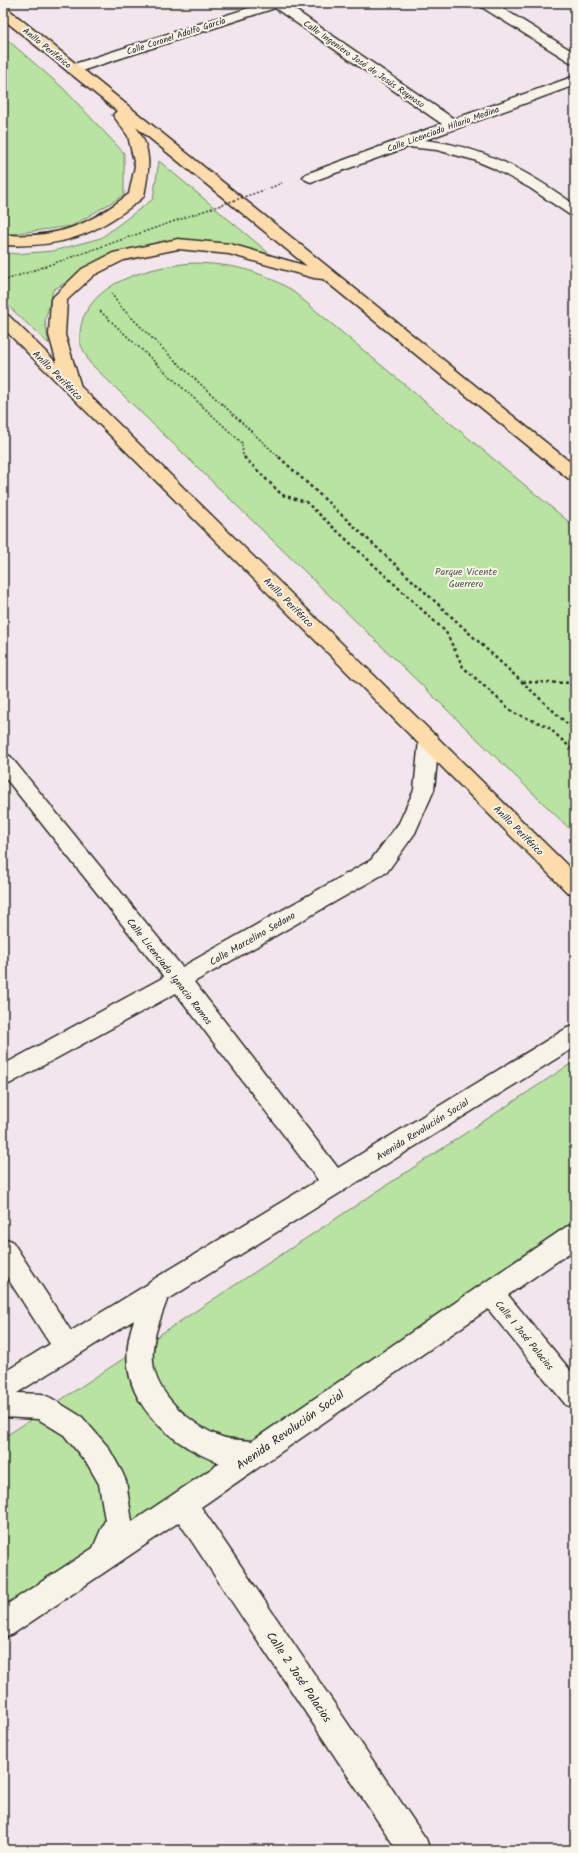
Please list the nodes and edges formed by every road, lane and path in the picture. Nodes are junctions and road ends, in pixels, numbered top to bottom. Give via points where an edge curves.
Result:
1 (277, 3) edge
2 (485, 3) edge
3 (3, 12) edge
4 (575, 59) edge
5 (73, 69) junction
6 (575, 80) edge
7 (109, 98) junction
8 (452, 125) junction
9 (405, 143) junction
10 (311, 176) dead end
11 (264, 190) dead end
12 (575, 212) edge
13 (3, 240) edge
14 (331, 279) junction
15 (3, 281) edge
16 (120, 306) dead end
17 (100, 311) dead end
18 (3, 319) edge
19 (73, 390) junction
20 (575, 475) edge
21 (522, 682) junction
22 (575, 683) edge
23 (575, 731) edge
24 (429, 740) junction
25 (575, 752) edge
26 (3, 761) edge
27 (575, 886) edge
28 (179, 980) junction
29 (575, 1035) edge
30 (3, 1076) edge
31 (335, 1183) junction
32 (575, 1235) edge
33 (3, 1249) edge
34 (158, 1290) junction
35 (490, 1292) junction
36 (66, 1347) junction
37 (3, 1387) edge
38 (575, 1396) edge
39 (3, 1404) edge
40 (255, 1454) junction
41 (183, 1504) junction
42 (103, 1556) junction
43 (3, 1624) edge
44 (415, 1850) edge

1 - 5 street, Calle Coronel Adolfo García
1 - 8 street, Calle Ingeniero José de Jesús Reynoso
2 - 4 street
3 - 5 main road, Anillo Periférico
5 - 7 main road, Anillo Periférico
6 - 8 street, Calle Licenciado Hilario Medina
7 - 13 main road via 135,136 142,166 136,196 85,229 46,239
7 - 14 main road, Anillo Periférico
8 - 9 street, Calle Licenciado Hilario Medina
9 - 10 street, Calle Licenciado Hilario Medina
9 - 12 street via 441,146 490,159 531,181
11 - 15 path, bridge
14 - 19 main road via 230,249 178,244 119,256 88,272 59,299 57,335
14 - 20 main road, Anillo Periférico
16 - 21 path via 166,352
17 - 25 path via 242,443 243,456 282,495 306,502 446,632 463,667 514,712 547,726
18 - 19 main road, Anillo Periférico
19 - 24 main road, Anillo Periférico
21 - 22 path
21 - 23 path
24 - 27 main road, Anillo Periférico
24 - 28 street, Calle Marcelino Sedano via 424,790 408,827 379,866
26 - 28 street, Calle Licenciado Ignacio Ramos
28 - 30 street, Calle Marcelino Sedano
28 - 31 street, Calle Licenciado Ignacio Ramos
29 - 31 street, Avenida Revolución Social
31 - 34 street, Avenida Revolución Social
32 - 35 street, Avenida Revolución Social
33 - 36 street
34 - 36 street, Avenida Revolución Social
34 - 40 street via 140,1345 140,1374 153,1401 182,1431 217,1449
35 - 38 street, Calle 1 José Palacios
35 - 40 street, Avenida Revolución Social
36 - 37 street, Avenida Revolución Social
39 - 42 street via 42,1407 73,1426 98,1456 112,1481 119,1520
40 - 41 street, Avenida Revolución Social
41 - 42 street, Avenida Revolución Social
41 - 44 street, Calle 2 José Palacios
42 - 43 street, Avenida Revolución Social

